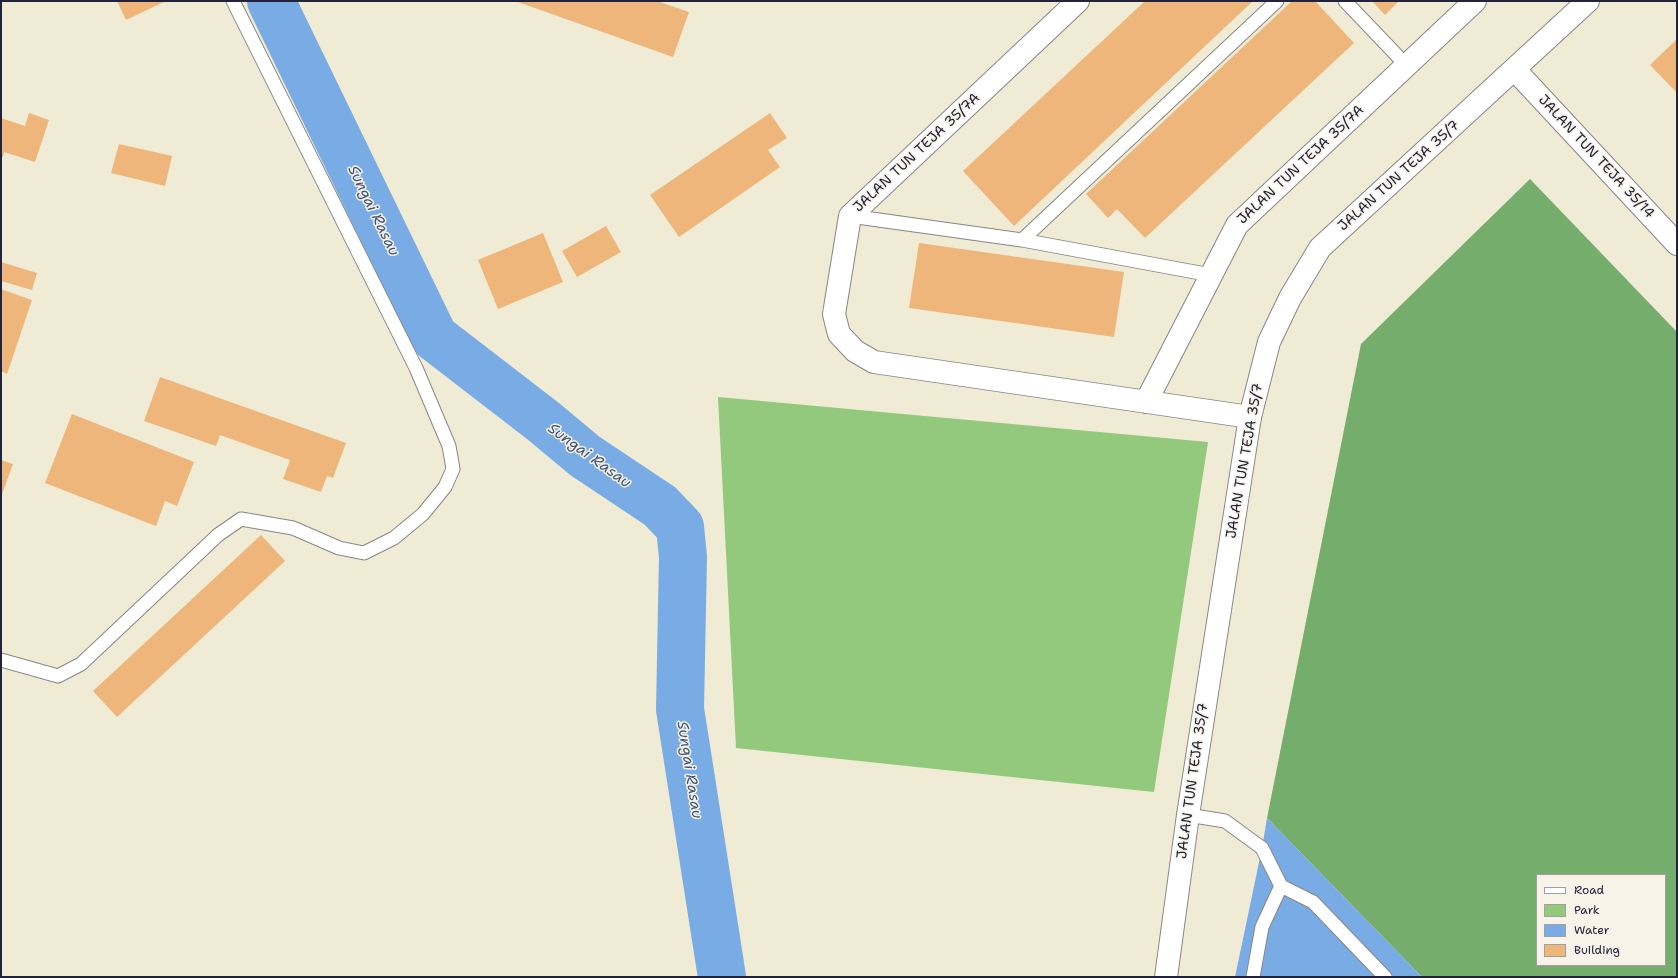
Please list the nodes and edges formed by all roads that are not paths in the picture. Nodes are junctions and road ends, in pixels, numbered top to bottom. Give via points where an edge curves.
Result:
1 (233, 1) edge
2 (1078, 1) edge
3 (1277, 1) edge
4 (1345, 1) edge
5 (1475, 1) edge
6 (1588, 1) edge
7 (1407, 66) junction
8 (1515, 70) junction
9 (850, 216) junction
10 (1022, 240) junction
11 (1677, 244) edge
12 (1211, 275) junction
13 (1146, 402) junction
14 (1250, 417) junction
15 (1, 660) edge
16 (1188, 815) junction
17 (1281, 886) junction
18 (1166, 977) edge
19 (1253, 977) edge
20 (1385, 977) edge

1 - 15 lane via 416,368 449,446 453,469 445,487 424,514 394,538 364,553 339,548 293,528 241,519 218,535 81,664 58,676
2 - 9 street, JALAN TUN TEJA 35/7A
3 - 10 lane
4 - 7 lane
5 - 7 street, JALAN TUN TEJA 35/7A
6 - 8 street, JALAN TUN TEJA 35/7
7 - 12 street, JALAN TUN TEJA 35/7A via 1237,225
8 - 11 street, JALAN TUN TEJA 35/14
8 - 14 street, JALAN TUN TEJA 35/7 via 1320,248 1290,298 1269,342
9 - 10 lane
9 - 13 street, JALAN TUN TEJA 35/7A via 834,314 839,334 855,351 874,362
10 - 12 lane
12 - 13 street, JALAN TUN TEJA 35/7A
13 - 14 street, JALAN TUN TEJA 35/7A
14 - 16 street, JALAN TUN TEJA 35/7
16 - 17 lane via 1226,821 1262,848
16 - 18 street, JALAN TUN TEJA 35/7
17 - 19 lane via 1262,928
17 - 20 lane via 1313,902

